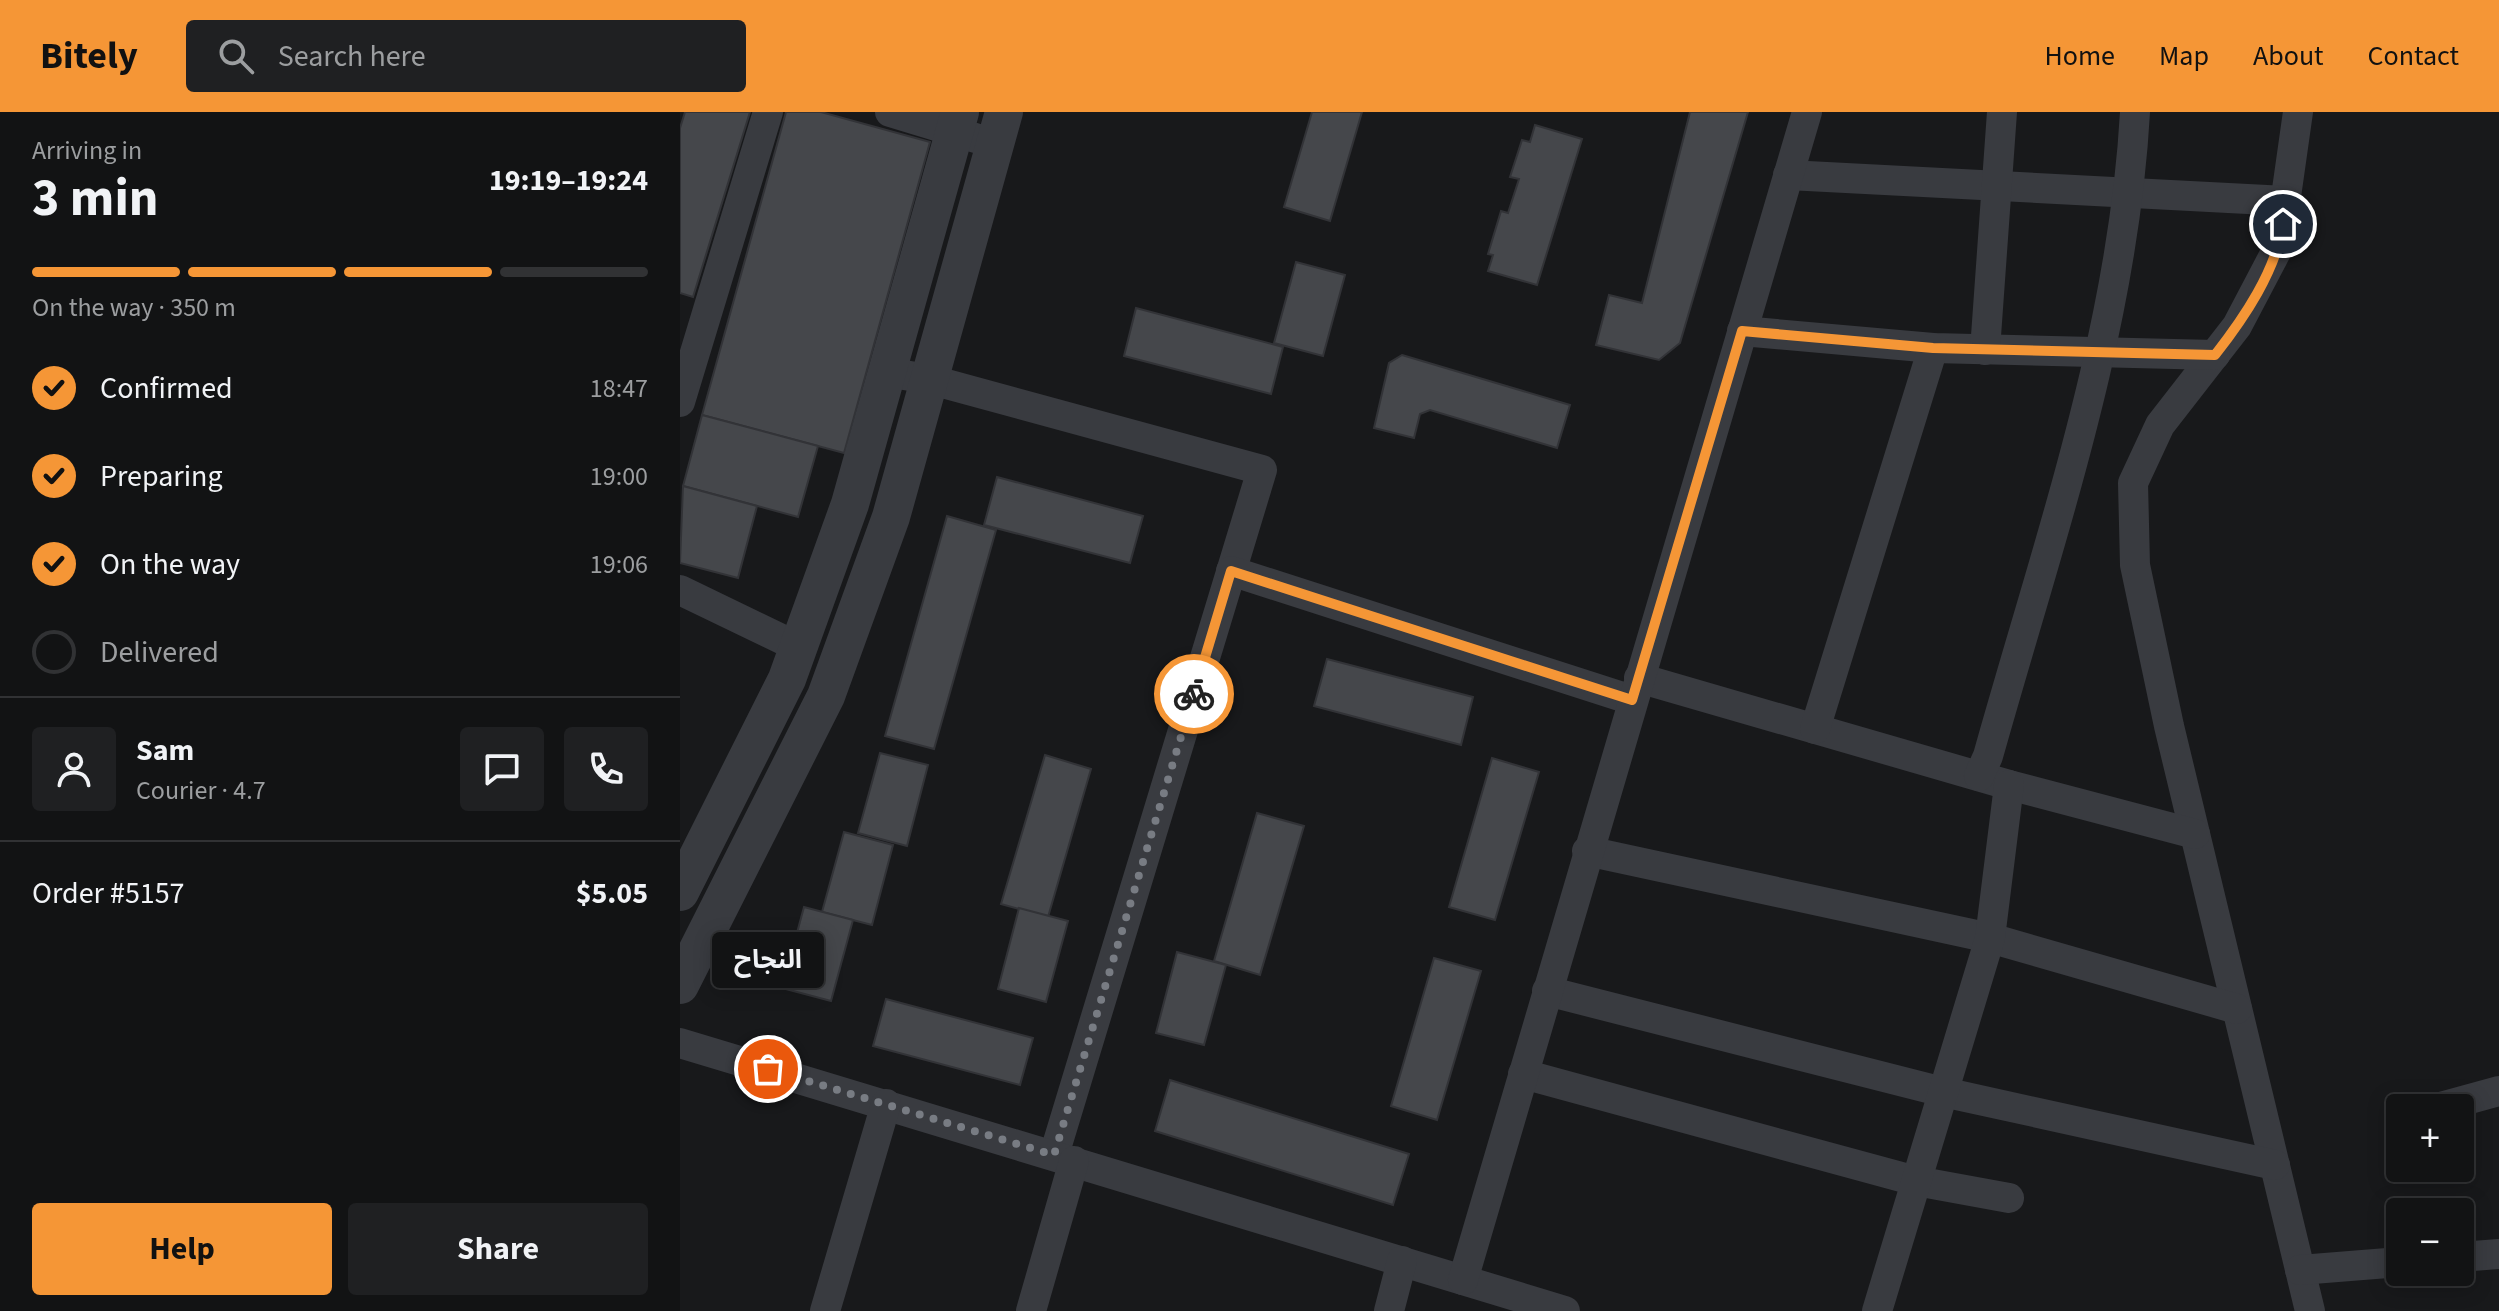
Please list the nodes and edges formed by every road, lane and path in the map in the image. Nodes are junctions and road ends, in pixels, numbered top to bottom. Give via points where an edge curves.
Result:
1 (768, 112) edge
2 (890, 112) edge
3 (1807, 112) edge
4 (2002, 112) edge
5 (2135, 112) edge
6 (2298, 112) edge
7 (956, 122) edge
8 (999, 128) edge
9 (1788, 175) junction
10 (1998, 187) junction
11 (2131, 193) junction
12 (2286, 201) junction
13 (691, 327) edge
14 (1742, 331) junction
15 (1933, 348) junction
16 (1985, 350) junction
17 (2100, 354) junction
18 (2215, 355) junction
19 (886, 372) junction
20 (928, 379) junction
21 (680, 402) edge
22 (1231, 571) junction
23 (680, 590) edge
24 (798, 647) junction
25 (1636, 689) junction
26 (1815, 729) junction
27 (1979, 776) junction
28 (2009, 785) junction
29 (2195, 834) junction
30 (1587, 851) junction
31 (680, 892) edge
32 (1990, 938) junction
33 (680, 985) edge
34 (1547, 991) junction
35 (2237, 1009) junction
36 (680, 1043) edge
37 (1523, 1074) junction
38 (2499, 1091) edge
39 (1943, 1092) junction
40 (2474, 1098) edge
41 (886, 1104) junction
42 (1064, 1158) junction
43 (2275, 1165) junction
44 (1916, 1181) junction
45 (2009, 1198) dead end
46 (2499, 1254) edge
47 (2474, 1256) edge
48 (1402, 1261) junction
49 (2386, 1263) edge
50 (2300, 1270) junction
51 (1463, 1280) junction
52 (825, 1311) edge
53 (1031, 1311) edge
54 (1389, 1311) edge
55 (1565, 1311) edge
56 (1877, 1311) edge
57 (2310, 1311) edge

1 - 13 street
2 - 7 street
3 - 9 street
4 - 10 street
5 - 11 street
6 - 12 street
7 - 8 street
7 - 19 street
8 - 20 street
9 - 10 street
9 - 14 street
10 - 11 street
10 - 16 street
11 - 12 street
11 - 17 street
12 - 18 street via 2279,246 2237,326
13 - 21 street
14 - 15 street
14 - 25 street
15 - 16 street
15 - 26 street
16 - 17 street
17 - 18 street
17 - 27 street
18 - 29 street via 2160,425 2133,483 2135,565
19 - 20 street
19 - 24 street via 850,504
20 - 22 street via 1262,470
20 - 33 street via 891,517 826,696
22 - 25 street
22 - 42 street
23 - 24 street
24 - 31 street
25 - 26 street
25 - 30 street
26 - 27 street
27 - 28 street
28 - 29 street
28 - 32 street
29 - 35 street
30 - 32 street
30 - 34 street
32 - 35 street
32 - 39 street
34 - 37 street
34 - 39 street
35 - 43 street
36 - 41 street
37 - 44 street
37 - 51 street
38 - 40 street
39 - 43 street
39 - 44 street
41 - 42 street
41 - 52 street
42 - 48 street
42 - 53 street
43 - 50 street
44 - 45 street
44 - 56 street
46 - 47 street
48 - 51 street
48 - 54 street
49 - 50 street
50 - 57 street
51 - 55 street

